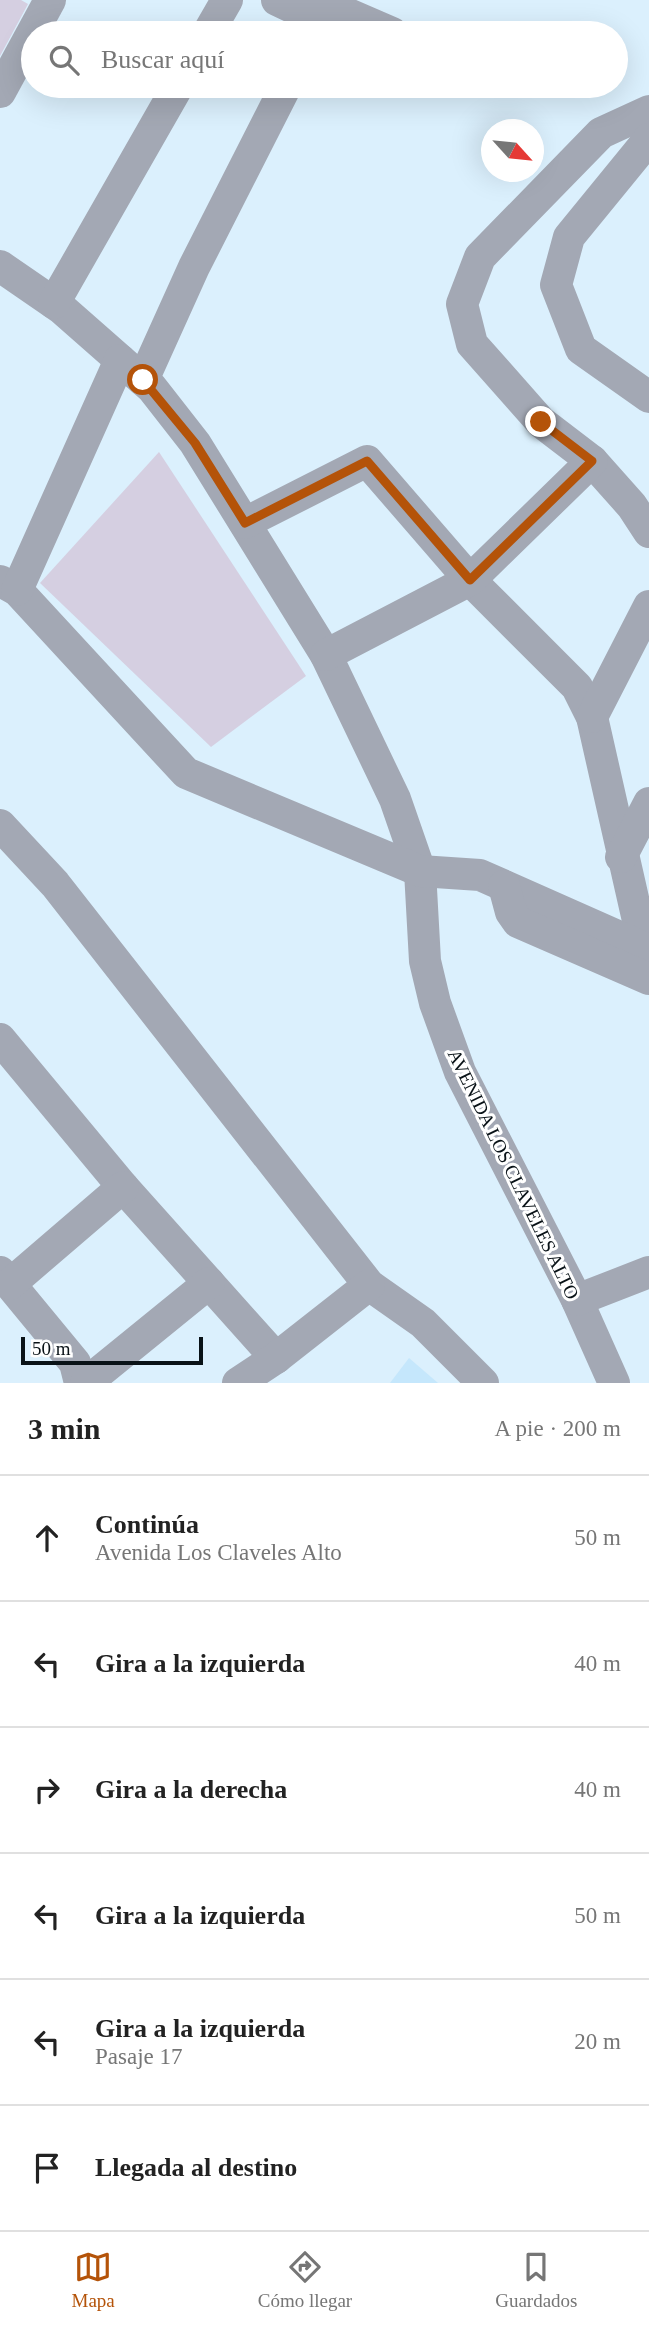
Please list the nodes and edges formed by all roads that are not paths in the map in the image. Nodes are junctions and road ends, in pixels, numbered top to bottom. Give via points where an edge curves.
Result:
1 (50, 0) edge
2 (227, 0) edge
3 (277, 0) edge
4 (323, 14) edge
5 (39, 21) edge
6 (215, 21) edge
7 (364, 21) edge
8 (21, 53) edge
9 (0, 92) edge
10 (171, 98) edge
11 (280, 98) edge
12 (649, 111) edge
13 (649, 139) edge
14 (0, 266) edge
15 (54, 303) junction
16 (132, 370) junction
17 (649, 397) edge
18 (592, 461) junction
19 (245, 523) junction
20 (649, 531) edge
21 (470, 580) junction
22 (8, 586) edge
23 (649, 606) edge
24 (326, 655) junction
25 (592, 717) junction
26 (649, 803) edge
27 (0, 825) edge
28 (621, 858) junction
29 (420, 871) junction
30 (503, 886) junction
31 (647, 948) edge
32 (649, 979) edge
33 (0, 1039) edge
34 (123, 1187) junction
35 (649, 1272) edge
36 (5, 1278) edge
37 (209, 1283) junction
38 (369, 1285) junction
39 (577, 1300) junction
40 (276, 1358) junction
41 (80, 1383) edge
42 (86, 1383) edge
43 (238, 1383) edge
44 (483, 1383) edge
45 (614, 1383) edge

1 - 5 street
2 - 6 street
3 - 4 street
4 - 7 street via 346,13
8 - 9 street
10 - 15 street
11 - 16 street via 194,268
12 - 18 street via 601,133 480,257 462,304 472,344 541,422
13 - 17 street via 569,237 556,285 581,349
14 - 15 street, AVENIDA LOS CLAVELES ALTO
15 - 16 street, AVENIDA LOS CLAVELES ALTO
16 - 19 street, AVENIDA LOS CLAVELES ALTO via 195,443
16 - 22 street
18 - 20 street
18 - 21 street
19 - 21 street via 367,461
19 - 24 street, AVENIDA LOS CLAVELES ALTO
21 - 24 street
21 - 25 street via 577,687
22 - 29 street via 186,773
23 - 25 street
24 - 29 street, AVENIDA LOS CLAVELES ALTO via 395,799
25 - 28 street
26 - 28 street
27 - 38 street via 55,884
28 - 31 street
29 - 30 street via 481,876
29 - 39 street, AVENIDA LOS CLAVELES ALTO via 425,961 460,1072
30 - 31 street
30 - 32 street via 518,922
33 - 34 street
34 - 36 street
34 - 37 street
35 - 39 street
36 - 41 street via 75,1363
37 - 40 street
37 - 42 street
38 - 40 street
38 - 44 street via 423,1323
39 - 45 street, AVENIDA LOS CLAVELES ALTO
40 - 43 street

